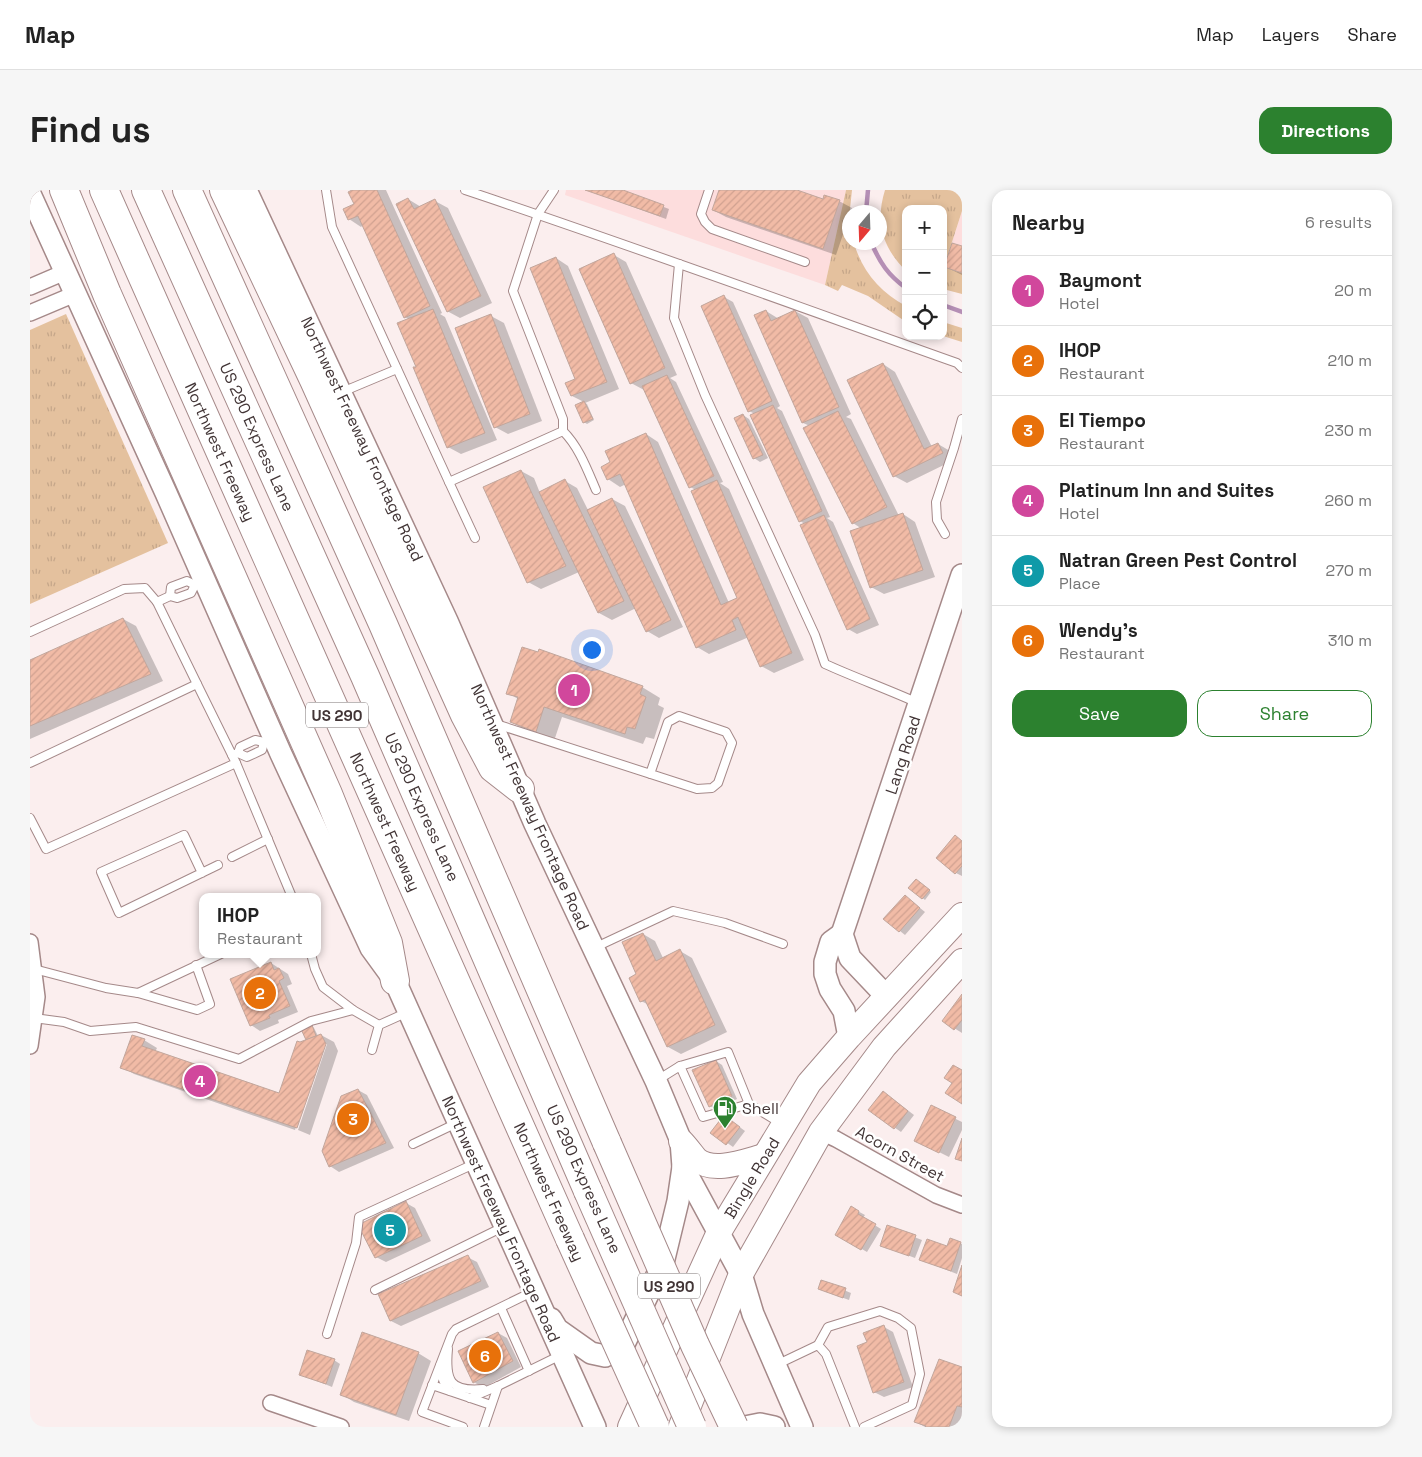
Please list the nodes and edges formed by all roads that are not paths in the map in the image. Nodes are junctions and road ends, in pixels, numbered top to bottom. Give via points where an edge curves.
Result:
1 (64, 190) edge
2 (104, 190) edge
3 (146, 190) edge
4 (187, 190) edge
5 (224, 190) edge
6 (246, 190) edge
7 (326, 190) edge
8 (465, 190) edge
9 (554, 190) edge
10 (709, 190) edge
11 (30, 194) edge
12 (538, 214) junction
13 (805, 262) dead end
14 (679, 264) junction
15 (65, 272) junction
16 (30, 287) edge
17 (75, 294) junction
18 (30, 313) edge
19 (397, 368) junction
20 (962, 368) edge
21 (340, 393) junction
22 (962, 419) edge
23 (563, 431) junction
24 (450, 482) junction
25 (596, 490) dead end
26 (945, 534) dead end
27 (475, 538) dead end
28 (962, 575) edge
29 (200, 582) junction
30 (170, 596) junction
31 (157, 602) junction
32 (30, 632) edge
33 (197, 684) junction
34 (920, 704) junction
35 (491, 723) junction
36 (269, 740) junction
37 (235, 754) junction
38 (30, 763) edge
39 (236, 763) junction
40 (650, 774) junction
41 (520, 789) junction
42 (30, 818) edge
43 (268, 839) junction
44 (232, 857) dead end
45 (218, 865) dead end
46 (202, 873) junction
47 (290, 893) edge
48 (961, 917) edge
49 (842, 934) junction
50 (783, 944) dead end
51 (30, 945) edge
52 (594, 948) junction
53 (212, 958) edge
54 (312, 958) edge
55 (962, 961) edge
56 (196, 965) junction
57 (34, 969) junction
58 (395, 980) junction
59 (138, 993) junction
60 (887, 997) junction
61 (353, 1010) junction
62 (409, 1012) junction
63 (34, 1018) junction
64 (379, 1025) junction
65 (849, 1037) junction
66 (30, 1046) edge
67 (372, 1050) dead end
68 (680, 1066) junction
69 (656, 1081) junction
70 (749, 1104) junction
71 (458, 1122) junction
72 (784, 1125) junction
73 (826, 1126) junction
74 (681, 1140) junction
75 (413, 1144) dead end
76 (764, 1156) junction
77 (476, 1163) junction
78 (683, 1168) junction
79 (962, 1205) edge
80 (504, 1226) junction
81 (719, 1232) junction
82 (741, 1274) junction
83 (375, 1290) dead end
84 (536, 1297) junction
85 (501, 1308) junction
86 (327, 1334) dead end
87 (448, 1342) junction
88 (818, 1345) junction
89 (562, 1354) junction
90 (440, 1364) junction
91 (776, 1366) junction
92 (530, 1371) junction
93 (432, 1385) junction
94 (495, 1387) junction
95 (451, 1392) junction
96 (470, 1398) junction
97 (271, 1403) dead end
98 (492, 1405) junction
99 (340, 1427) edge
100 (463, 1427) edge
101 (484, 1427) edge
102 (595, 1427) edge
103 (630, 1427) edge
104 (655, 1427) edge
105 (680, 1427) edge
106 (692, 1427) edge
107 (734, 1427) edge
108 (745, 1427) edge
109 (774, 1427) edge
110 (802, 1427) edge
111 (855, 1427) edge
112 (864, 1427) edge

1 - 58 highway via 328,794 388,943
2 - 104 highway, Northwest Freeway / US 290, bridge
3 - 106 highway, US 290 Express Lane, bridge via 365,676
4 - 107 highway, US 290, bridge via 383,624 695,1346
5 - 41 highway via 314,380 465,716 493,768
6 - 21 main road, Northwest Freeway Frontage Road
7 - 19 lane via 332,227
8 - 12 lane
9 - 12 lane
10 - 13 lane via 701,214 712,229
11 - 15 main road, Northwest Freeway Frontage Road
12 - 14 lane
12 - 23 lane via 513,291 564,419
14 - 20 lane via 957,363
14 - 34 lane via 674,318 825,664
15 - 16 street
15 - 17 main road, Northwest Freeway Frontage Road
17 - 18 street
17 - 29 main road, Northwest Freeway Frontage Road
19 - 21 lane
19 - 24 lane
21 - 35 main road, Northwest Freeway Frontage Road
22 - 26 lane via 936,502 937,520
23 - 24 lane
23 - 25 lane via 577,449
24 - 27 lane
28 - 34 main road, Lang Road
29 - 30 lane via 190,592 177,598
29 - 30 lane via 186,580 171,588
29 - 36 main road, Northwest Freeway Frontage Road
30 - 31 lane
31 - 32 lane via 145,588 124,588
31 - 33 lane
33 - 37 lane
33 - 38 lane
34 - 49 main road, Lang Road
35 - 40 lane
35 - 41 main road, Northwest Freeway Frontage Road
36 - 37 lane via 255,740 240,747
36 - 37 lane via 262,750 247,757
36 - 58 main road, Northwest Freeway Frontage Road via 371,948
37 - 39 lane
39 - 42 lane via 46,849
39 - 43 lane
40 - 40 lane via 696,789 712,788 718,784 732,743 726,732 679,716 668,722
41 - 52 main road, Northwest Freeway Frontage Road
43 - 44 lane
43 - 47 lane
45 - 46 lane
46 - 46 lane via 119,913 101,872 184,835
48 - 60 main road, Bingle Road
49 - 60 main road via 850,958
49 - 65 main road, Lang Road via 831,942 825,974 830,990 844,1011
50 - 52 lane via 725,923 672,911
51 - 57 street
52 - 69 main road, Northwest Freeway Frontage Road
53 - 56 lane
54 - 61 lane via 323,987
55 - 73 main road via 884,1047
56 - 59 lane
56 - 59 lane via 210,1004 197,1010
57 - 59 lane
57 - 63 street via 37,997
58 - 62 main road, Northwest Freeway Frontage Road
60 - 65 main road, Bingle Road
60 - 73 main road via 885,1016
61 - 63 lane via 310,1021 239,1059 136,1027 90,1032 64,1022
61 - 64 lane
62 - 64 lane
62 - 71 main road, Northwest Freeway Frontage Road
63 - 66 street
64 - 67 lane
65 - 72 main road, Bingle Road via 808,1083
68 - 69 lane
68 - 70 lane via 703,1117
68 - 70 lane via 728,1052
69 - 74 main road, Northwest Freeway Frontage Road
70 - 72 lane
71 - 75 lane
71 - 77 main road, Northwest Freeway Frontage Road
72 - 76 main road, Bingle Road
73 - 79 street, Acorn Street via 836,1139 936,1195
73 - 82 main road
74 - 76 main road via 698,1160 713,1166 724,1167
74 - 78 main road, Northwest Freeway Frontage Road
76 - 81 main road, Bingle Road
77 - 80 main road, Northwest Freeway Frontage Road
77 - 86 lane via 359,1217 356,1243
78 - 81 main road, Northwest Freeway Frontage Road
78 - 84 main road via 663,1263 624,1344 605,1356 591,1353 558,1329
80 - 83 lane
80 - 84 main road, Northwest Freeway Frontage Road
81 - 82 main road, Northwest Freeway Frontage Road
81 - 103 main road, Bingle Road
82 - 91 main road, Northwest Freeway Frontage Road via 753,1314
82 - 105 main road
84 - 85 lane
84 - 89 main road, Northwest Freeway Frontage Road
85 - 87 lane via 456,1330
85 - 92 lane
87 - 90 lane
87 - 94 lane via 447,1371 455,1386 469,1390
88 - 91 lane
88 - 111 lane via 826,1354
88 - 112 lane via 828,1327 880,1311 898,1318 911,1328 920,1374 912,1405
89 - 92 lane
89 - 102 main road, Northwest Freeway Frontage Road
90 - 93 lane
90 - 95 lane via 441,1378
91 - 110 main road, Northwest Freeway Frontage Road
92 - 94 lane
93 - 95 lane
93 - 100 lane via 422,1412
94 - 96 lane
94 - 98 lane
95 - 96 lane
96 - 98 lane
97 - 99 street
98 - 101 lane
108 - 109 main road via 760,1424

